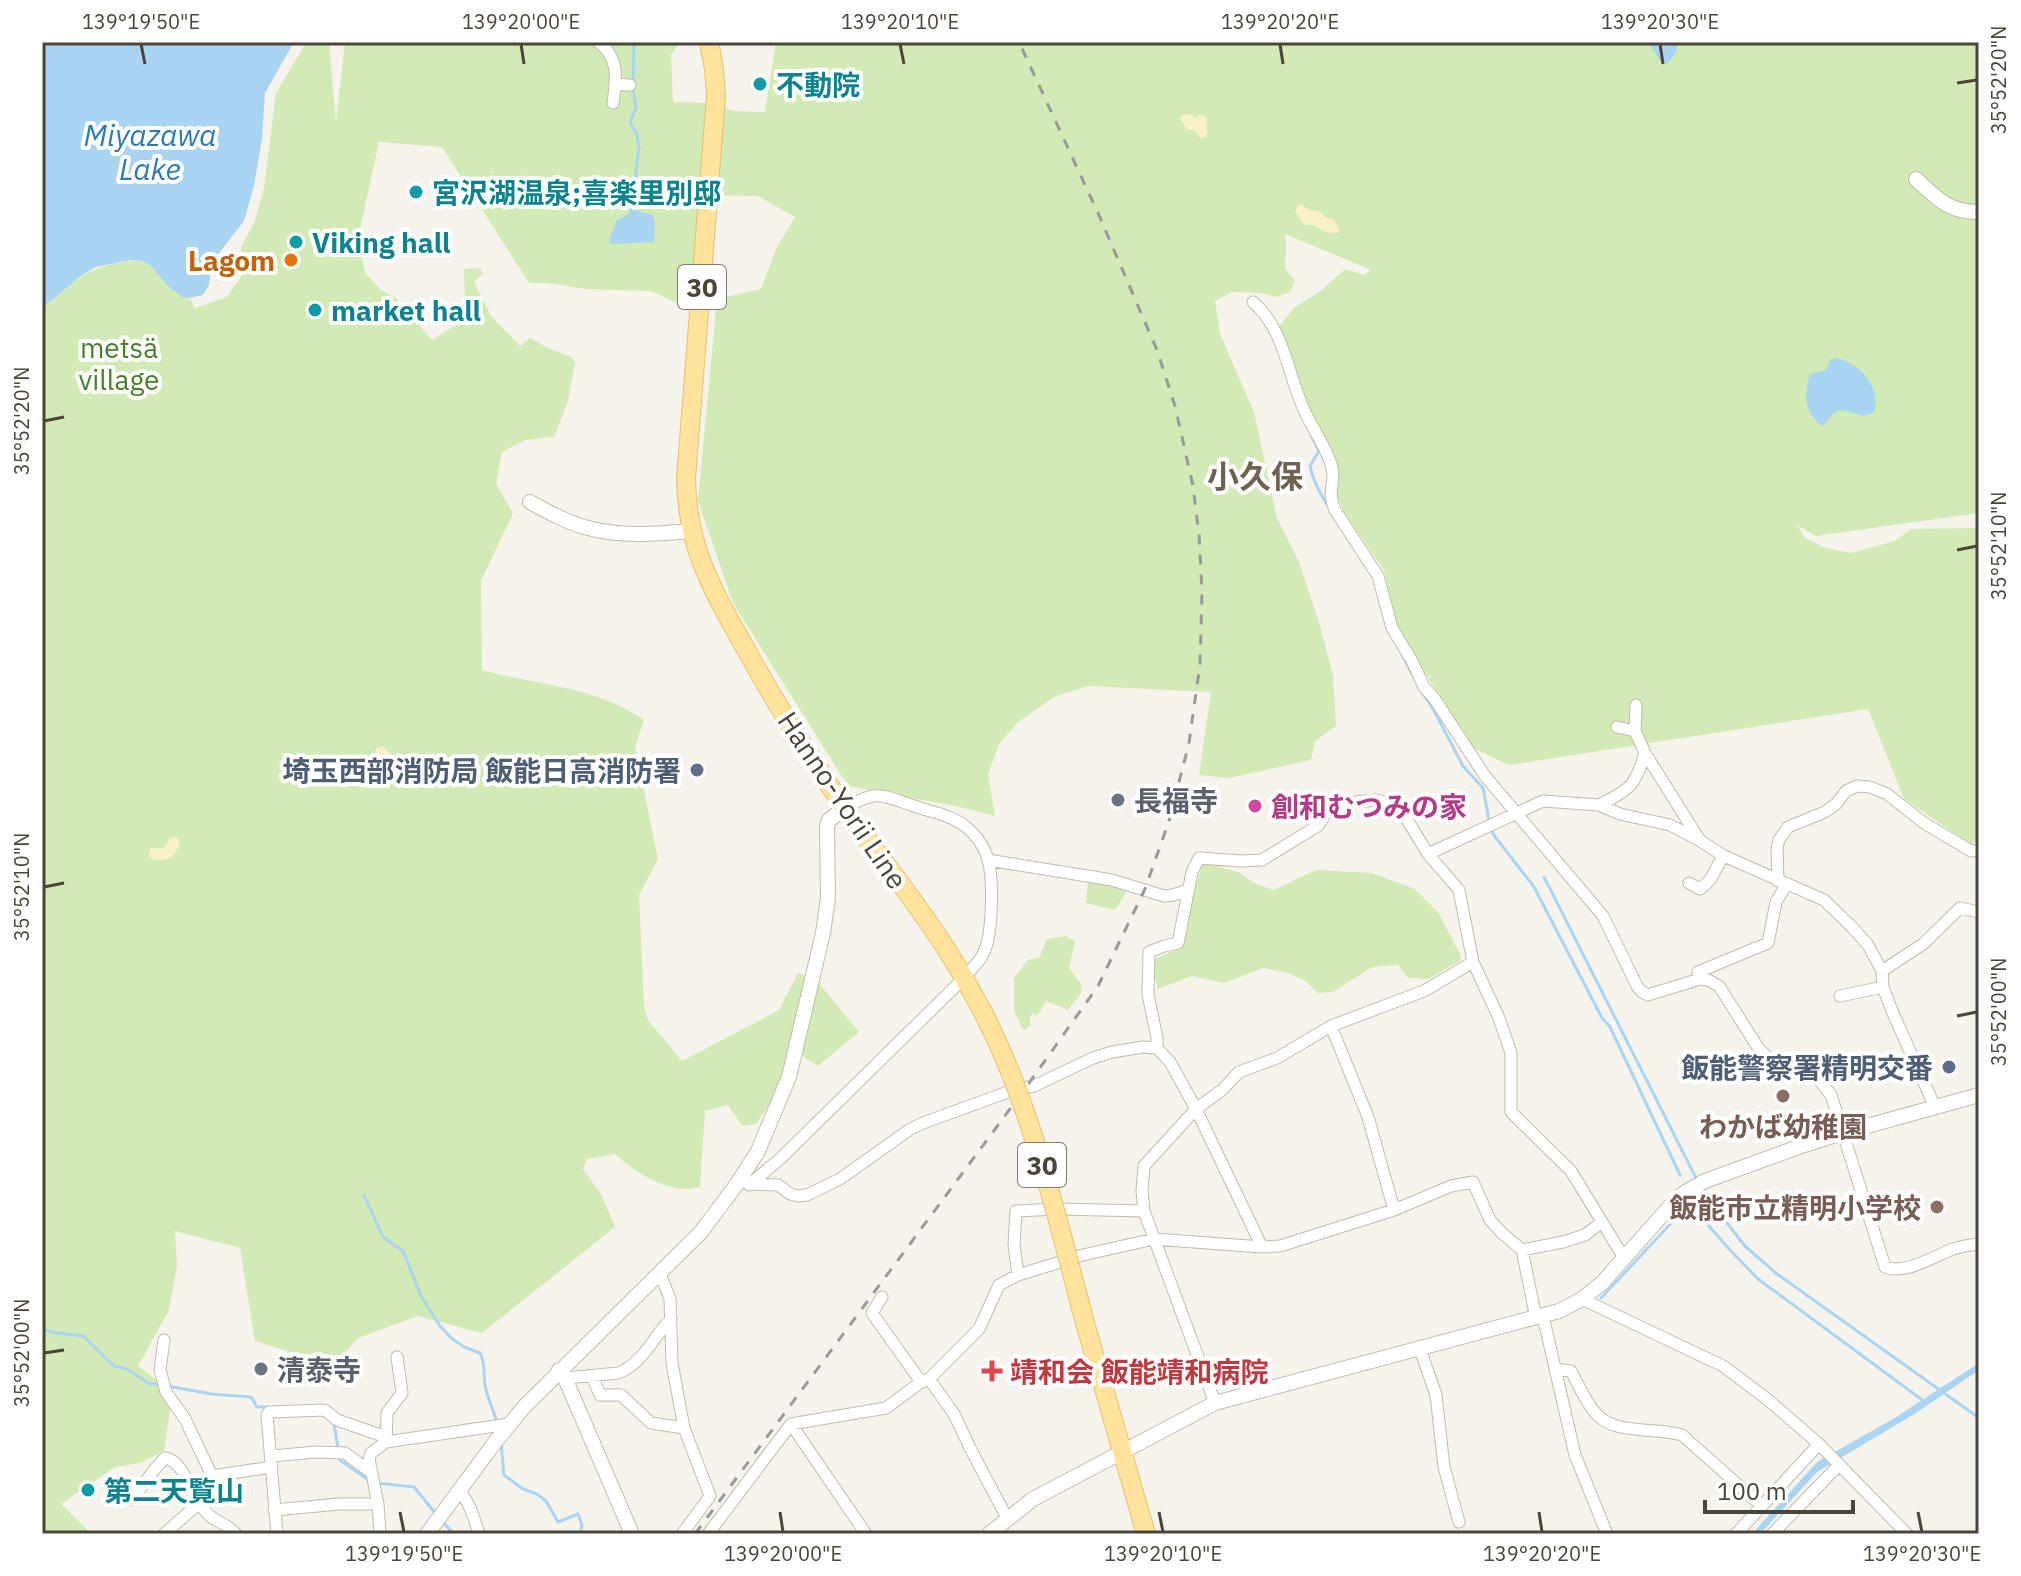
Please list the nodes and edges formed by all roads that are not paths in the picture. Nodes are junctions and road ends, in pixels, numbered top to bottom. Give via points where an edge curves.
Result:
1 (598, 42) edge
2 (709, 42) edge
3 (615, 84) junction
4 (630, 85) dead end
5 (613, 103) dead end
6 (1916, 179) dead end
7 (1979, 212) edge
8 (1253, 302) dead end
9 (530, 502) dead end
10 (691, 531) junction
11 (1636, 705) dead end
12 (1617, 727) dead end
13 (1635, 731) junction
14 (1645, 753) junction
15 (1599, 805) junction
16 (845, 808) junction
17 (1515, 814) junction
18 (1699, 840) junction
19 (1979, 850) edge
20 (1428, 854) junction
21 (1724, 856) junction
22 (988, 860) junction
23 (1689, 883) dead end
24 (1782, 883) junction
25 (1188, 890) junction
26 (1979, 912) edge
27 (1473, 962) junction
28 (1882, 971) junction
29 (964, 978) junction
30 (1700, 979) junction
31 (1883, 987) junction
32 (1840, 996) dead end
33 (1331, 1026) junction
34 (1157, 1048) junction
35 (1979, 1095) edge
36 (1935, 1107) junction
37 (1196, 1109) junction
38 (1842, 1133) junction
39 (744, 1184) junction
40 (1394, 1210) junction
41 (1144, 1211) junction
42 (1602, 1222) junction
43 (1154, 1239) junction
44 (1979, 1244) edge
45 (1262, 1247) junction
46 (1522, 1250) junction
47 (1624, 1258) junction
48 (660, 1274) junction
49 (1018, 1275) junction
50 (882, 1297) dead end
51 (1582, 1299) junction
52 (1539, 1317) junction
53 (671, 1319) junction
54 (164, 1340) dead end
55 (1420, 1349) junction
56 (397, 1357) dead end
57 (1555, 1369) junction
58 (562, 1374) junction
59 (592, 1376) junction
60 (925, 1380) junction
61 (1215, 1403) junction
62 (509, 1424) junction
63 (791, 1424) junction
64 (684, 1428) junction
65 (386, 1440) junction
66 (1822, 1446) junction
67 (1123, 1451) junction
68 (272, 1462) junction
69 (1838, 1463) junction
70 (372, 1473) junction
71 (212, 1476) junction
72 (459, 1490) junction
73 (131, 1499) dead end
74 (199, 1503) junction
75 (378, 1504) junction
76 (1762, 1506) junction
77 (274, 1510) junction
78 (1007, 1518) junction
79 (1459, 1522) dead end
80 (164, 1534) edge
81 (236, 1534) edge
82 (277, 1534) edge
83 (380, 1534) edge
84 (427, 1534) edge
85 (479, 1534) edge
86 (632, 1534) edge
87 (682, 1534) edge
88 (708, 1534) edge
89 (866, 1534) edge
90 (989, 1534) edge
91 (1146, 1534) edge
92 (1607, 1534) edge
93 (1736, 1534) edge
94 (1772, 1534) edge
95 (1907, 1534) edge

1 - 3 street via 611,55
2 - 10 main road, Hanno-Yorii Line / 30 via 716,96 686,478
3 - 4 street
3 - 5 street
6 - 7 street via 1942,203
8 - 17 street via 1268,318 1284,354 1332,468 1330,500 1378,576 1392,628 1424,687
9 - 10 street via 592,529
10 - 16 main road, Hanno-Yorii Line / 30 via 720,603
11 - 13 street
12 - 13 street
13 - 14 street
14 - 15 street via 1629,788
14 - 18 street
15 - 17 street via 1543,801
15 - 18 street via 1670,825
16 - 22 street via 879,795 951,818 977,838
16 - 29 main road, Hanno-Yorii Line / 30
16 - 39 street via 827,826 823,933 789,1077
17 - 20 street
17 - 30 street via 1603,916 1642,992 1648,995
18 - 21 street
19 - 24 street via 1971,851 1924,823 1887,794 1857,786 1825,812 1788,827 1777,848
20 - 25 street via 1400,808 1375,800 1338,804 1327,810 1319,825 1262,860 1199,858
20 - 27 street via 1459,890
21 - 23 street via 1710,882 1700,889
21 - 24 street
22 - 25 street via 1112,880 1164,896
22 - 29 street via 988,941
24 - 28 street via 1824,900 1868,945
24 - 30 street via 1768,943 1698,972
25 - 34 street via 1178,943 1149,952 1148,994
26 - 28 street via 1960,908 1923,944
27 - 33 street via 1424,991
27 - 42 street via 1511,1053 1511,1112 1571,1171
28 - 31 street
29 - 39 street via 781,1158
29 - 67 main road, Hanno-Yorii Line / 30, bridge via 1013,1076 1036,1140
30 - 38 street via 1719,986 1769,1058 1820,1081 1831,1095
31 - 32 street
31 - 36 street
33 - 37 street via 1277,1058 1239,1072
33 - 40 street via 1368,1117
34 - 37 street
34 - 39 street via 1093,1058 1034,1086 923,1123 807,1195 790,1194 778,1185
35 - 36 street
36 - 38 street
37 - 41 street via 1144,1166
37 - 45 street
38 - 44 street via 1885,1267 1909,1266
38 - 47 street via 1692,1188
39 - 48 street
40 - 45 street
40 - 46 street via 1473,1182 1490,1220
41 - 43 street
41 - 49 street via 1016,1211
42 - 46 street via 1585,1235
42 - 47 street
43 - 45 street
43 - 49 street
43 - 61 street
46 - 52 street
47 - 51 street
48 - 53 street
48 - 58 street
49 - 60 street via 999,1285 979,1329
50 - 60 street via 872,1313
51 - 52 street
51 - 66 street via 1723,1366
52 - 55 street
52 - 57 street
53 - 59 street via 626,1370
53 - 64 street via 672,1363
54 - 71 street via 160,1370 166,1392
55 - 61 street
55 - 79 street via 1436,1395 1444,1467
56 - 65 street via 402,1393 387,1413
57 - 76 street via 1571,1371 1599,1418 1619,1427 1682,1435
57 - 92 street via 1575,1455
58 - 59 street
58 - 62 street
58 - 86 street
59 - 64 street via 600,1395 621,1395 651,1423
60 - 63 street via 886,1408
60 - 78 street via 954,1414
61 - 67 street
62 - 65 street
62 - 72 street
63 - 88 street
63 - 89 street
64 - 87 street via 710,1496
65 - 68 street via 325,1410 274,1411 267,1415
65 - 70 street via 371,1453
66 - 69 street
66 - 76 street
67 - 78 street
67 - 91 main road, Hanno-Yorii Line / 30
68 - 70 street via 316,1452 345,1453
68 - 71 street
68 - 77 street
69 - 94 street
69 - 95 street
70 - 75 street
71 - 74 street
72 - 84 street
72 - 85 street
73 - 74 street via 154,1468 170,1458
74 - 80 street
74 - 81 street
75 - 77 street
75 - 83 street
76 - 93 street
77 - 82 street
78 - 90 street

